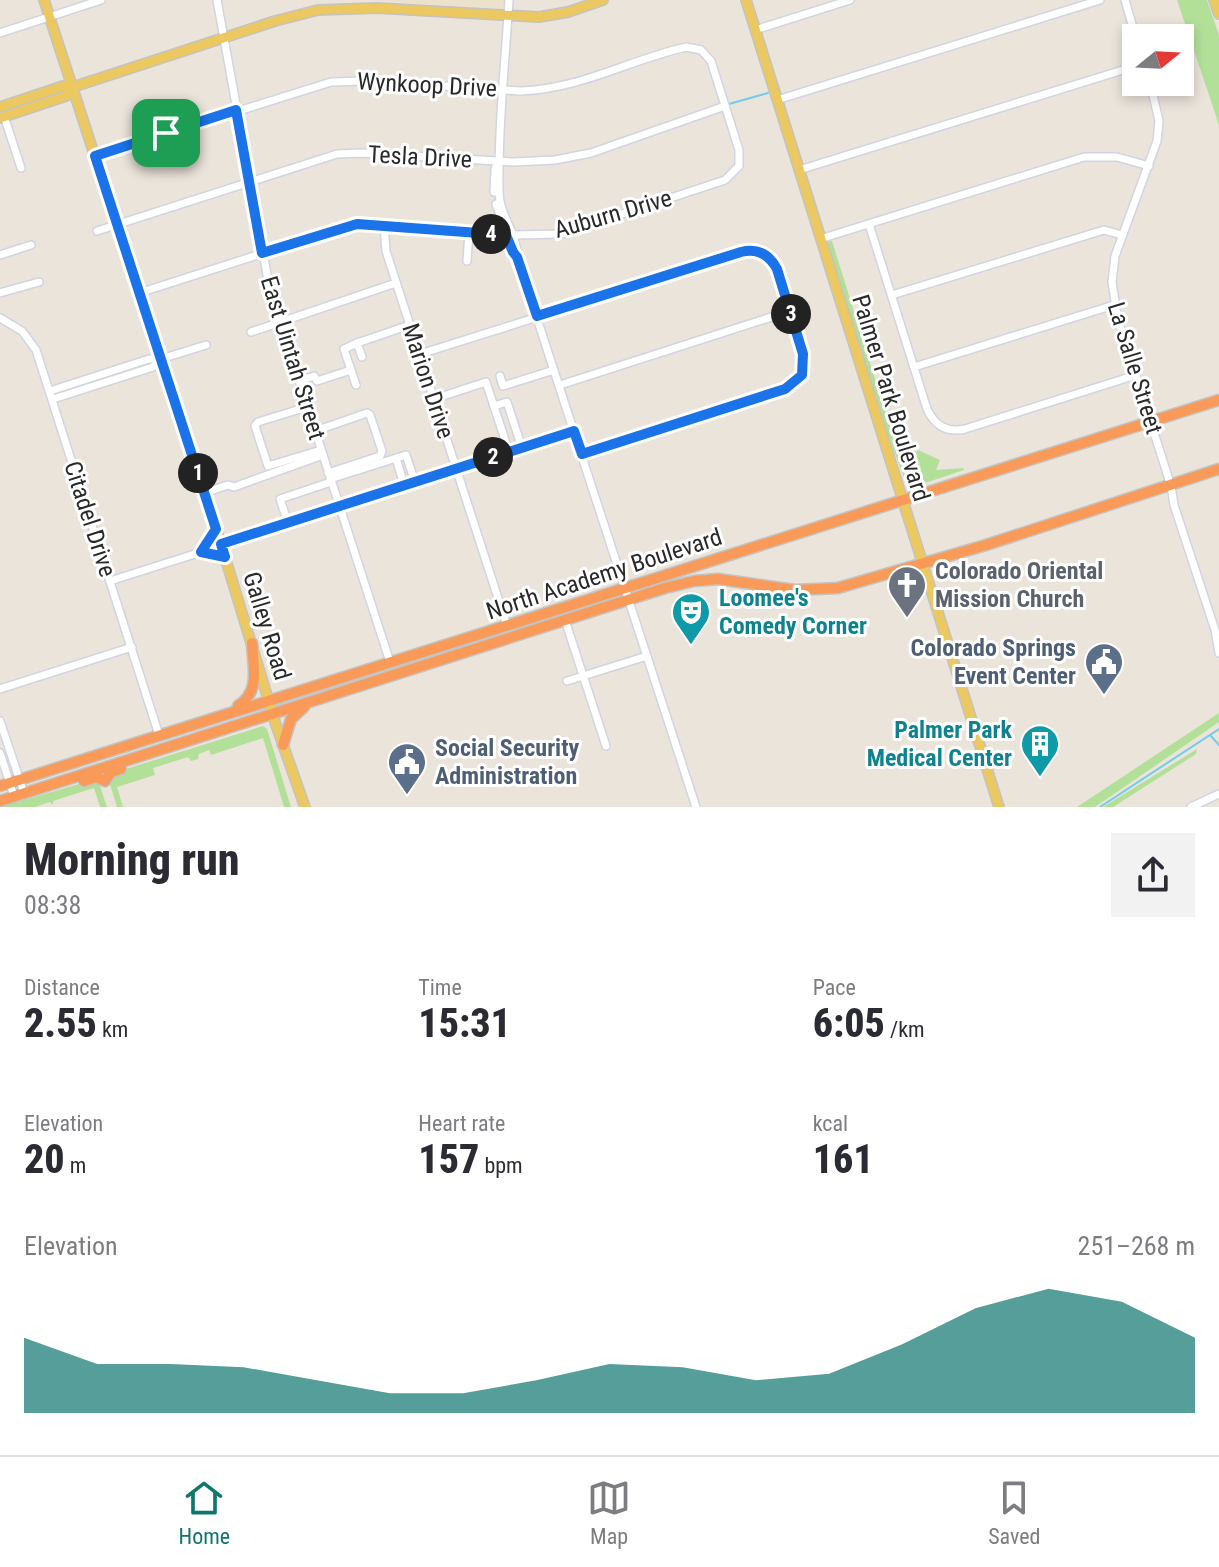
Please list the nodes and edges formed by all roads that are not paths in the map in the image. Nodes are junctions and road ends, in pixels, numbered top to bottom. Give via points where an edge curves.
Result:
1 (44, 0) edge
2 (101, 0) edge
3 (217, 0) edge
4 (509, 0) edge
5 (603, 0) edge
6 (746, 0) edge
7 (850, 0) edge
8 (1100, 0) edge
9 (1125, 0) edge
10 (1214, 0) edge
11 (363, 4) edge
12 (1219, 14) edge
13 (508, 16) junction
14 (49, 17) junction
15 (1132, 24) edge
16 (755, 30) junction
17 (0, 33) edge
18 (223, 37) junction
19 (1122, 70) edge
20 (73, 87) junction
21 (502, 89) junction
22 (1153, 96) edge
23 (777, 100) junction
24 (725, 106) junction
25 (236, 110) junction
26 (2, 119) edge
27 (95, 156) junction
28 (498, 161) junction
29 (1149, 166) junction
30 (21, 168) dead end
31 (799, 170) junction
32 (249, 182) junction
33 (869, 224) junction
34 (117, 225) junction
35 (384, 226) junction
36 (97, 231) dead end
37 (469, 232) junction
38 (510, 235) junction
39 (1122, 235) junction
40 (820, 239) junction
41 (768, 243) dead end
42 (31, 245) dead end
43 (262, 253) junction
44 (764, 254) junction
45 (0, 255) edge
46 (467, 261) dead end
47 (39, 282) dead end
48 (396, 283) junction
49 (0, 293) edge
50 (139, 293) junction
51 (892, 295) junction
52 (1114, 305) junction
53 (790, 311) junction
54 (537, 316) junction
55 (0, 318) edge
56 (279, 322) junction
57 (410, 325) junction
58 (251, 332) dead end
59 (357, 343) junction
60 (206, 345) dead end
61 (420, 354) junction
62 (362, 357) dead end
63 (161, 359) junction
64 (914, 367) junction
65 (351, 370) junction
66 (554, 370) junction
67 (802, 375) junction
68 (1136, 375) junction
69 (500, 376) dead end
70 (811, 379) dead end
71 (299, 381) junction
72 (356, 385) dead end
73 (560, 385) junction
74 (51, 395) junction
75 (434, 399) junction
76 (1219, 400) edge
77 (494, 406) junction
78 (307, 407) junction
79 (1150, 422) junction
80 (315, 431) junction
81 (574, 431) junction
82 (522, 448) junction
83 (322, 452) junction
84 (509, 452) junction
85 (582, 454) junction
86 (396, 458) junction
87 (457, 468) junction
88 (1219, 469) edge
89 (330, 478) junction
90 (415, 482) junction
91 (404, 485) junction
92 (1171, 486) junction
93 (204, 493) junction
94 (902, 500) junction
95 (339, 507) junction
96 (288, 523) junction
97 (216, 529) junction
98 (221, 544) junction
99 (201, 552) junction
100 (225, 557) junction
101 (923, 564) junction
102 (110, 581) junction
103 (626, 594) junction
104 (565, 620) junction
105 (507, 626) junction
106 (252, 643) junction
107 (132, 647) junction
108 (1219, 653) edge
109 (647, 656) junction
110 (390, 662) junction
111 (583, 676) junction
112 (567, 681) dead end
113 (0, 689) edge
114 (269, 699) junction
115 (310, 702) junction
116 (226, 713) junction
117 (272, 714) junction
118 (0, 721) edge
119 (159, 735) junction
120 (283, 745) junction
121 (606, 746) dead end
122 (0, 753) edge
123 (10, 782) edge
124 (1219, 794) edge
125 (19, 795) junction
126 (0, 801) edge
127 (305, 807) edge
128 (696, 807) edge
129 (999, 807) edge
130 (1191, 807) edge

1 - 14 main road, Galley Road
2 - 14 street
3 - 18 street, East Uintah Street
4 - 13 street
5 - 13 main road via 558,14
6 - 16 main road, Palmer Park Boulevard
7 - 16 street
8 - 23 street
9 - 15 street
10 - 12 main road
11 - 13 main road
11 - 18 main road via 305,12
13 - 21 street
14 - 17 street
14 - 20 main road, Galley Road
16 - 23 main road, Palmer Park Boulevard
18 - 20 main road
18 - 25 street, East Uintah Street
19 - 31 street
20 - 26 main road via 66,96
20 - 27 main road, Galley Road
21 - 24 street, Wynkoop Drive via 567,86 691,47 711,61
21 - 25 street, Wynkoop Drive via 351,80
21 - 28 street
22 - 29 street, La Salle Street via 1159,121
23 - 31 main road, Palmer Park Boulevard
24 - 28 street, Tesla Drive via 577,156
24 - 38 street, Auburn Drive via 740,155 730,177 562,234
25 - 27 street, Wynkoop Drive
25 - 32 street, East Uintah Street
26 - 30 street
27 - 34 main road, Galley Road
28 - 32 street, Tesla Drive via 344,153
28 - 38 street via 494,198
29 - 33 street via 1117,157 1084,157
29 - 39 street, La Salle Street
31 - 40 main road, Palmer Park Boulevard
32 - 34 street, Tesla Drive
32 - 43 street, East Uintah Street
33 - 40 street
33 - 51 street
34 - 36 street, Tesla Drive
34 - 50 main road, Galley Road
35 - 37 street, Auburn Drive
35 - 43 street, Auburn Drive via 351,225
35 - 48 street, Marion Drive
37 - 38 street, Auburn Drive
37 - 46 street
38 - 54 street
39 - 51 street via 1104,230
39 - 52 street, La Salle Street via 1112,272
40 - 94 main road, Palmer Park Boulevard
41 - 44 street
42 - 45 street
43 - 50 street, Auburn Drive
43 - 56 street, East Uintah Street
44 - 53 street via 777,269
44 - 54 street via 741,252
47 - 49 street
48 - 56 street
48 - 57 street, Marion Drive
50 - 63 main road, Galley Road
51 - 64 street
52 - 64 street
52 - 68 street, La Salle Street
53 - 67 street via 803,354
53 - 73 street
54 - 61 street
54 - 66 street
55 - 74 street, Citadel Drive via 29,337
56 - 58 street
56 - 71 street, East Uintah Street
57 - 59 street
57 - 61 street, Marion Drive
59 - 62 street
59 - 65 street via 344,349
60 - 63 street
61 - 75 street, Marion Drive
63 - 74 street via 153,367
63 - 93 main road, Galley Road
64 - 68 street via 927,409 939,425 956,431
65 - 71 street
65 - 72 street
66 - 69 street via 503,386
66 - 73 street
67 - 70 street
67 - 85 street via 785,389
68 - 79 street, La Salle Street
71 - 78 street, East Uintah Street
73 - 81 street
74 - 102 street, Citadel Drive
75 - 77 street via 486,382
75 - 87 street, Marion Drive
76 - 79 highway, North Academy Boulevard
77 - 82 street via 507,402
77 - 84 street
78 - 80 street, East Uintah Street
78 - 83 street via 255,426 268,466
79 - 92 street, La Salle Street
79 - 94 highway, North Academy Boulevard
80 - 83 street, East Uintah Street
80 - 89 street via 367,413 382,451
81 - 82 street
81 - 85 street
82 - 84 street
83 - 89 street, East Uintah Street
83 - 93 street via 234,487
84 - 87 street
85 - 103 street
86 - 89 street
86 - 90 street via 406,455
86 - 91 street
87 - 90 street
87 - 105 street, Marion Drive
88 - 92 highway, North Academy Boulevard
89 - 95 street, East Uintah Street
89 - 96 street via 280,499
90 - 91 street
91 - 95 street
92 - 101 highway, North Academy Boulevard
92 - 108 street, La Salle Street
93 - 97 main road, Galley Road
94 - 101 main road, Palmer Park Boulevard
94 - 103 highway, North Academy Boulevard
95 - 96 street
95 - 110 street, East Uintah Street
96 - 98 street
97 - 98 main road, Galley Road
97 - 99 street
98 - 100 main road, Galley Road
99 - 100 street
99 - 102 street
100 - 106 main road, Galley Road
101 - 103 highway, North Academy Boulevard via 838,588 795,590 706,579
101 - 129 main road, Palmer Park Boulevard
102 - 107 street, Citadel Drive
103 - 104 highway, North Academy Boulevard
103 - 105 highway, North Academy Boulevard
103 - 109 street
104 - 111 street
104 - 115 highway, North Academy Boulevard
105 - 110 highway, North Academy Boulevard
106 - 114 main road, Galley Road
106 - 116 highway via 252,693
107 - 113 street
107 - 119 street, Citadel Drive
109 - 111 street
109 - 128 street
110 - 114 highway, North Academy Boulevard
111 - 112 street
111 - 121 street
114 - 116 highway, North Academy Boulevard
114 - 117 main road, Galley Road
115 - 117 highway, North Academy Boulevard
115 - 120 highway via 291,719
116 - 119 highway, North Academy Boulevard
117 - 120 main road, Galley Road
117 - 125 highway, North Academy Boulevard
118 - 123 street
119 - 123 highway, North Academy Boulevard
120 - 127 main road, Galley Road
122 - 123 street
123 - 125 street
124 - 130 street
125 - 126 highway, North Academy Boulevard

